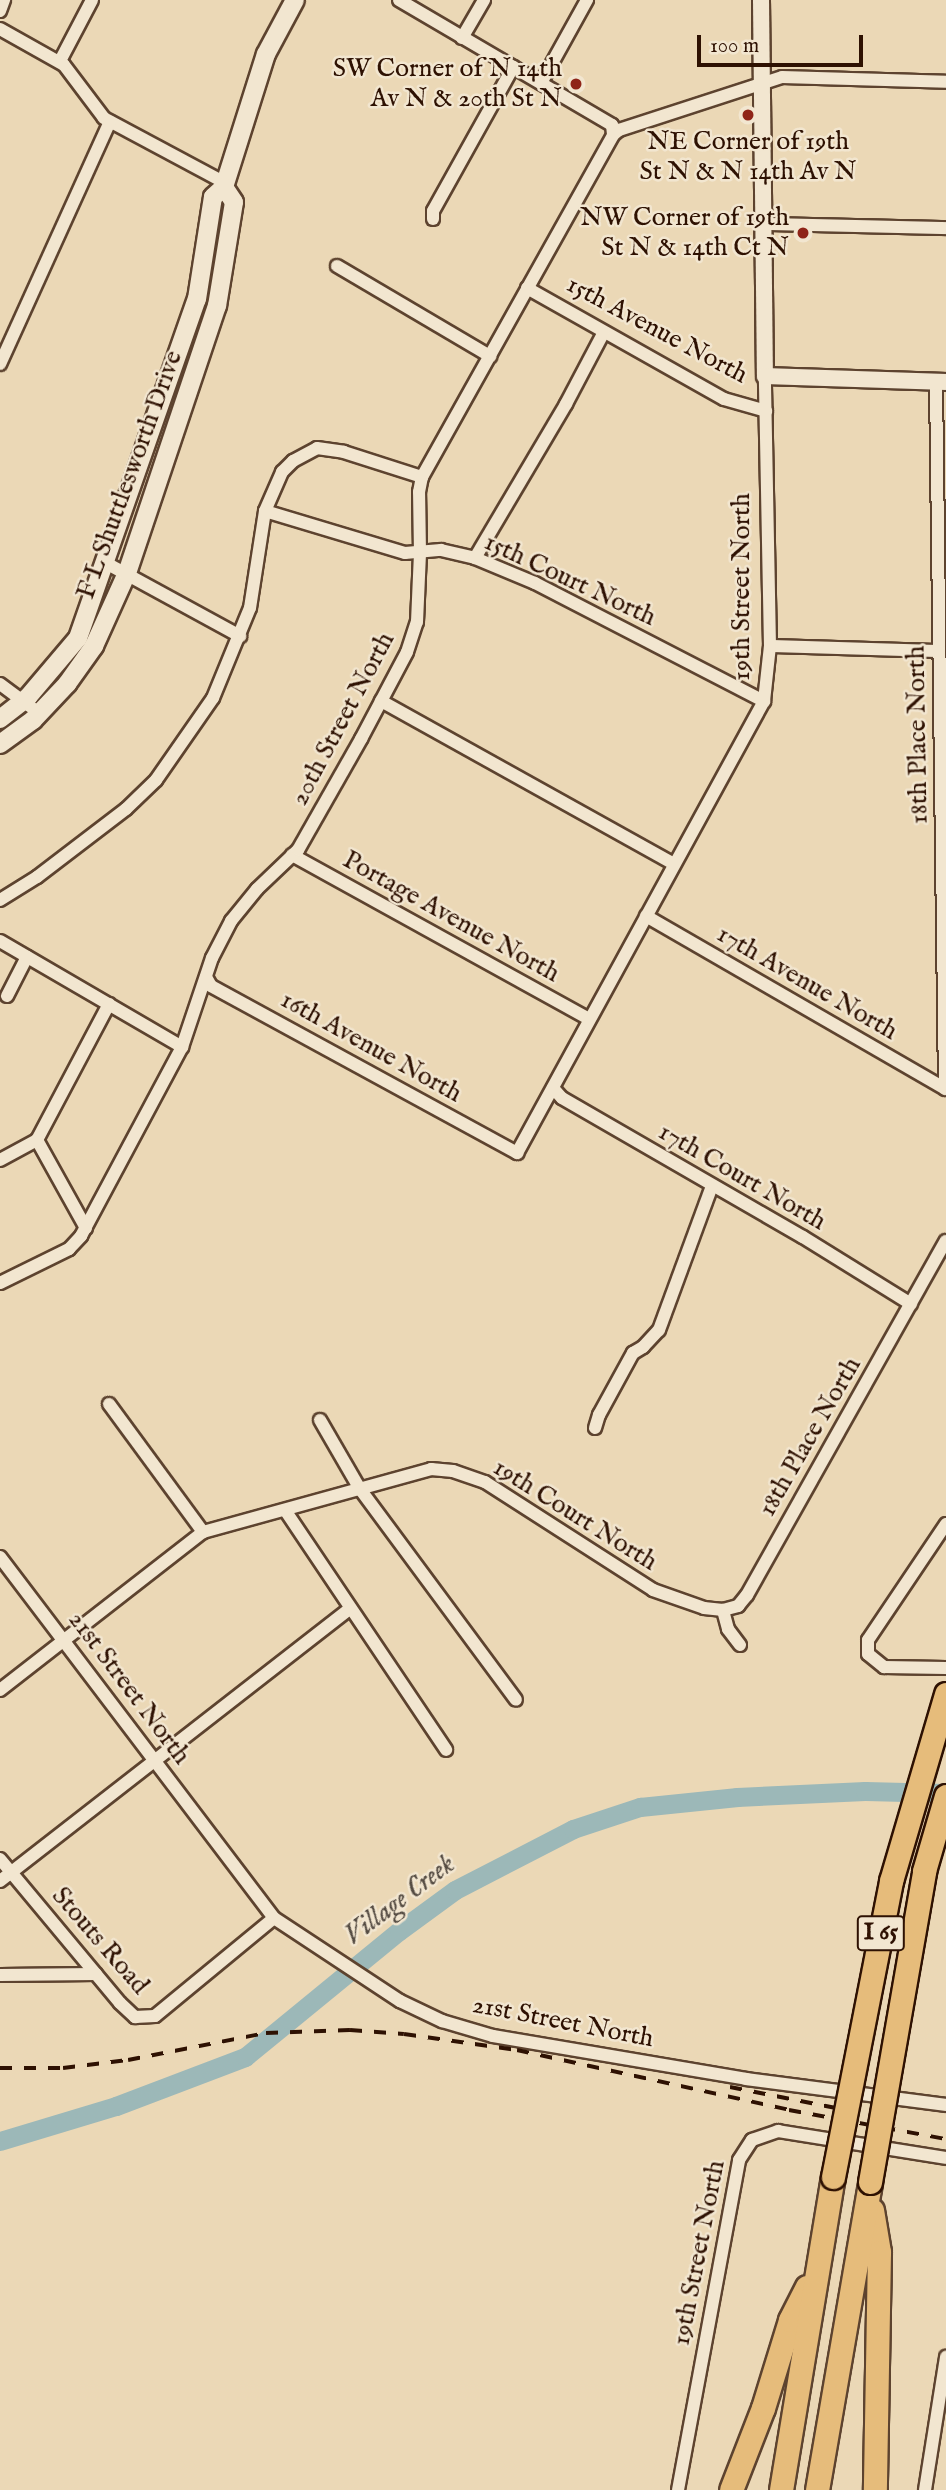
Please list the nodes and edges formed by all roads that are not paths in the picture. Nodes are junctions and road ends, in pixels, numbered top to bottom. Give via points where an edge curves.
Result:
1 (4, 0) edge
2 (92, 0) edge
3 (295, 0) edge
4 (399, 0) edge
5 (484, 0) edge
6 (587, 0) edge
7 (761, 0) edge
8 (0, 11) edge
9 (0, 29) edge
10 (462, 38) junction
11 (60, 61) junction
12 (513, 68) junction
13 (946, 82) edge
14 (541, 83) junction
15 (763, 83) junction
16 (110, 122) junction
17 (613, 135) junction
18 (224, 185) junction
19 (433, 219) dead end
20 (765, 224) junction
21 (946, 228) edge
22 (337, 266) dead end
23 (527, 288) junction
24 (604, 332) junction
25 (490, 356) junction
26 (0, 363) edge
27 (765, 376) junction
28 (941, 382) edge
29 (766, 411) junction
30 (422, 477) junction
31 (265, 512) junction
32 (421, 553) junction
33 (475, 558) junction
34 (106, 563) junction
35 (127, 573) junction
36 (240, 636) junction
37 (770, 646) junction
38 (939, 652) junction
39 (0, 684) edge
40 (25, 699) junction
41 (381, 701) junction
42 (764, 701) junction
43 (39, 713) junction
44 (0, 719) edge
45 (0, 744) edge
46 (292, 855) junction
47 (674, 864) junction
48 (0, 900) edge
49 (646, 916) junction
50 (0, 941) edge
51 (27, 957) junction
52 (206, 977) junction
53 (7, 996) dead end
54 (108, 1004) junction
55 (589, 1019) junction
56 (182, 1047) junction
57 (552, 1088) junction
58 (945, 1089) edge
59 (37, 1140) junction
60 (517, 1153) joint
61 (0, 1160) edge
62 (712, 1186) junction
63 (86, 1228) junction
64 (946, 1241) edge
65 (0, 1283) edge
66 (911, 1304) junction
67 (109, 1404) dead end
68 (320, 1420) dead end
69 (596, 1428) dead end
70 (360, 1489) junction
71 (285, 1510) junction
72 (946, 1524) edge
73 (203, 1532) junction
74 (0, 1557) edge
75 (349, 1609) junction
76 (723, 1610) junction
77 (63, 1639) junction
78 (740, 1645) dead end
79 (946, 1668) edge
80 (0, 1690) edge
81 (946, 1694) edge
82 (516, 1700) dead end
83 (446, 1750) dead end
84 (155, 1758) junction
85 (946, 1796) edge
86 (0, 1859) edge
87 (12, 1874) junction
88 (0, 1881) edge
89 (274, 1918) junction
90 (96, 1973) junction
91 (0, 1975) edge
92 (946, 2105) edge
93 (946, 2158) edge
94 (870, 2187) junction
95 (818, 2265) junction
96 (946, 2357) edge
97 (678, 2490) edge
98 (731, 2490) edge
99 (781, 2490) edge
100 (817, 2490) edge
101 (875, 2490) edge
102 (925, 2490) edge

1 - 8 street
2 - 11 street
3 - 18 main road, F L Shuttlesworth Drive via 262,65
4 - 10 street
5 - 10 street
6 - 14 street
7 - 15 street, 19th Street North
9 - 11 street
10 - 12 street
11 - 16 street
12 - 14 street
12 - 19 street via 433,211
13 - 15 street via 782,76
14 - 17 street via 612,125
15 - 17 street
15 - 20 street, 19th Street North
16 - 18 street
16 - 26 street
17 - 23 street, 20th Street North
18 - 34 main road, F L Shuttlesworth Drive via 213,197 197,299
18 - 35 main road, F L Shuttlesworth Drive via 234,202 217,306
20 - 21 street
20 - 27 street, 19th Street North
22 - 25 street
23 - 24 street, 15th Avenue North
23 - 25 street, 20th Street North
24 - 29 street, 15th Avenue North via 724,399
24 - 33 street
25 - 30 street, 20th Street North
27 - 28 street, 15th Avenue North
27 - 29 street, 19th Street North
28 - 38 street, 18th Place North
29 - 37 street, 19th Street North
30 - 31 street via 317,448 282,472
30 - 32 street, 20th Street North
31 - 32 street, 15th Court North via 405,553
31 - 36 street via 250,608
32 - 33 street, 15th Court North via 441,550
32 - 41 street, 20th Street North via 412,640
33 - 42 street, 15th Court North via 535,583
34 - 35 street
34 - 40 main road, F L Shuttlesworth Drive via 78,638
35 - 36 street
35 - 43 main road, F L Shuttlesworth Drive via 94,646
36 - 48 street via 213,698 156,780 127,809
37 - 38 street
37 - 42 street, 19th Street North
38 - 58 street, 18th Place North
39 - 40 street
40 - 43 street
40 - 44 main road, F L Shuttlesworth Drive
41 - 46 street, 20th Street North
41 - 47 street
42 - 47 street, 19th Street North
43 - 45 main road, F L Shuttlesworth Drive
46 - 52 street, 20th Street North via 238,912
46 - 55 street, Portage Avenue North
47 - 49 street, 19th Street North
49 - 55 street, 19th Street North
49 - 58 street, 17th Avenue North
50 - 51 street
51 - 53 street
51 - 54 street
52 - 56 street, 20th Street North
52 - 60 street, 16th Avenue North via 211,986
54 - 56 street
54 - 59 street
55 - 57 street, 19th Street North
56 - 63 street, 20th Street North
57 - 60 street, 19th Street North
57 - 62 street, 17th Court North
59 - 61 street
59 - 63 street
62 - 66 street, 17th Court North
62 - 69 street via 659,1330 633,1353
63 - 65 street via 69,1249
64 - 66 street, 18th Place North
66 - 76 street, 18th Place North via 747,1595 738,1606
67 - 73 street
68 - 70 street
70 - 71 street, 19th Court North
70 - 76 street, 19th Court North via 441,1469 485,1482 653,1590
70 - 82 street
71 - 73 street, 19th Court North
71 - 75 street
72 - 79 street via 868,1640 868,1654 884,1667
73 - 77 street
74 - 77 street, 21st Street North
75 - 83 street
75 - 84 street
76 - 78 street via 728,1629
77 - 80 street
77 - 84 street, 21st Street North
81 - 95 highway, I 65, bridge via 891,1881
84 - 87 street
84 - 89 street, 21st Street North
85 - 94 highway, I 65, bridge via 924,1871
86 - 87 street, Stouts Road
87 - 88 street
87 - 90 street, Stouts Road
89 - 90 street, Stouts Road via 152,2017 131,2014
89 - 92 street, 21st Street North via 400,2001 442,2021 493,2036 746,2079
90 - 91 street
93 - 97 street, 19th Street North via 778,2132 752,2140 739,2160
94 - 100 highway, I 65
94 - 101 highway via 878,2252
95 - 98 highway via 790,2320
95 - 99 highway, I 65
96 - 102 street

